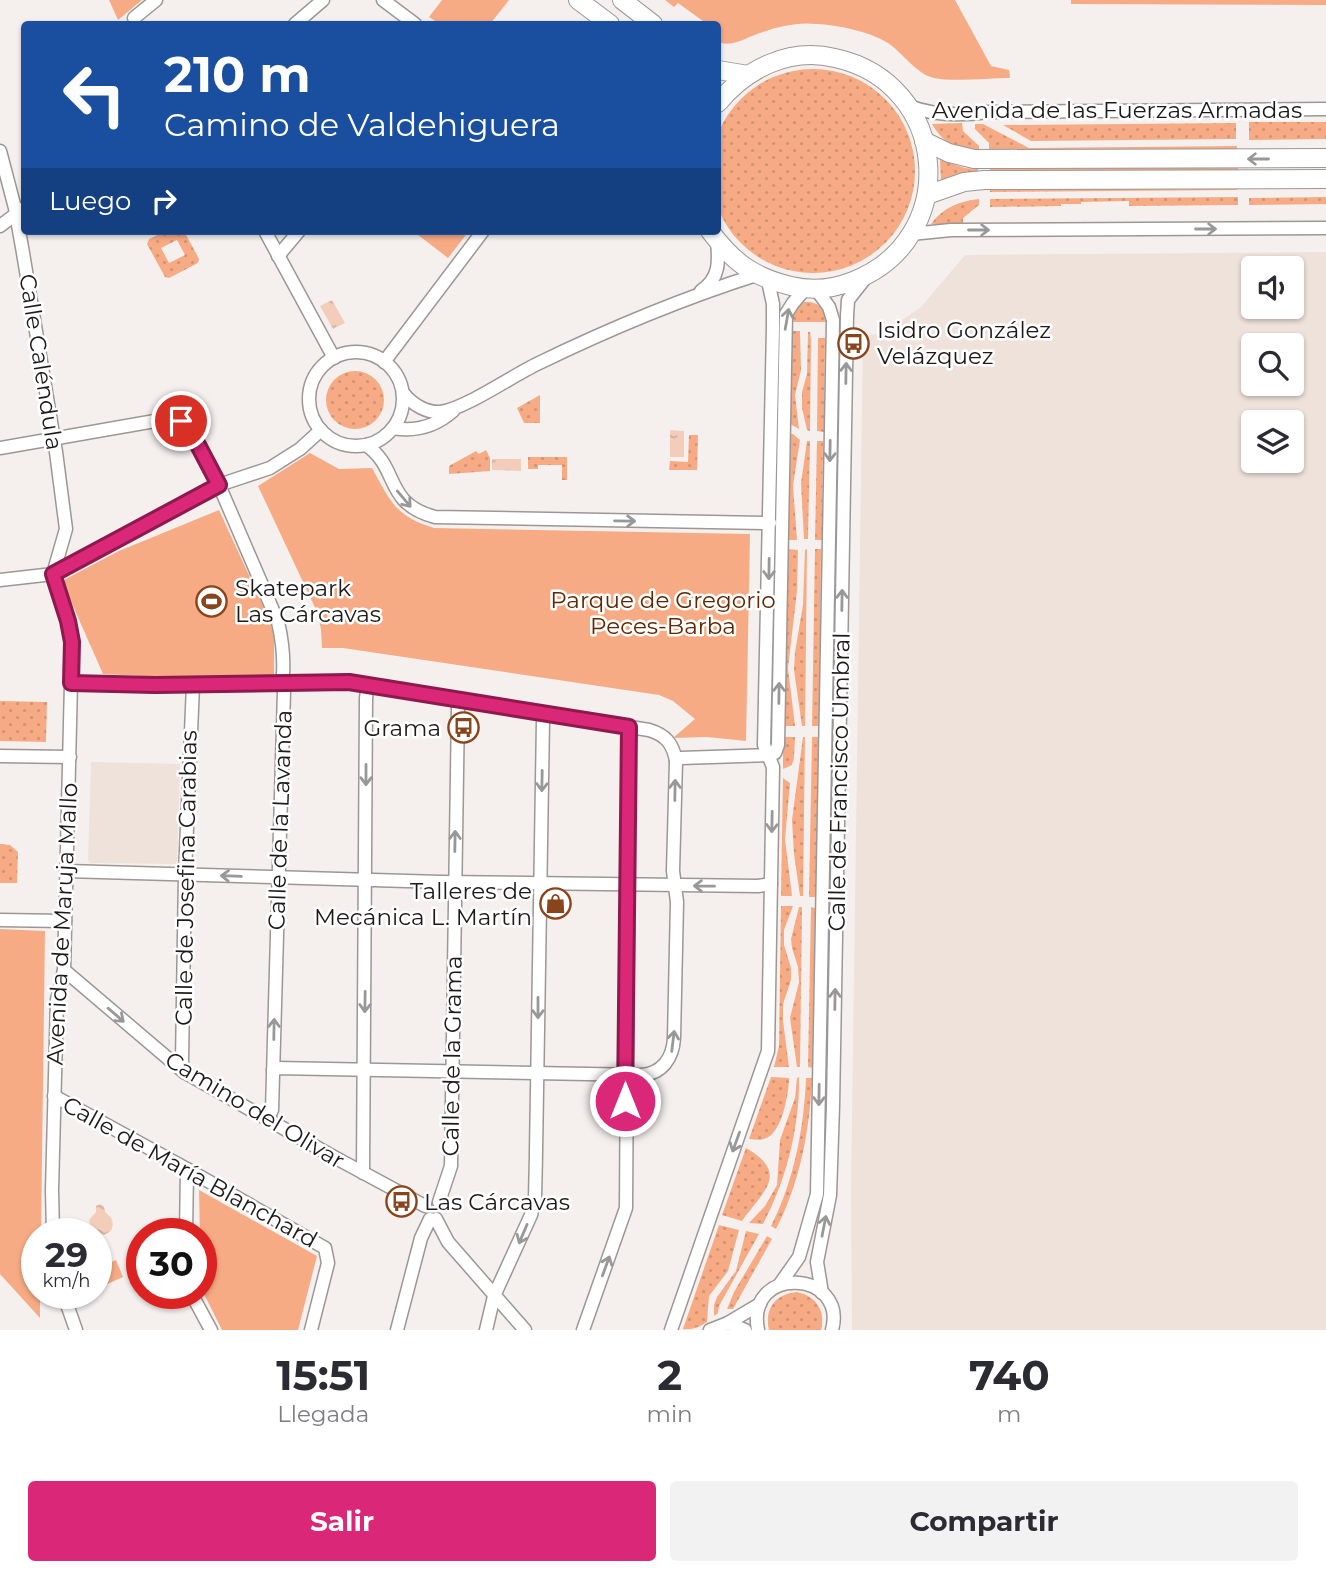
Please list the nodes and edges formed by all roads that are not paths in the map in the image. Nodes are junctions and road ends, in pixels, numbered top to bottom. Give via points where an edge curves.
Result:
1 (156, 0) edge
2 (323, 0) edge
3 (383, 0) edge
4 (578, 0) edge
5 (622, 0) edge
6 (134, 18) dead end
7 (298, 21) edge
8 (411, 21) edge
9 (606, 21) edge
10 (649, 21) edge
11 (721, 70) edge
12 (748, 75) junction
13 (721, 100) edge
14 (909, 106) junction
15 (1326, 109) edge
16 (924, 141) junction
17 (0, 151) edge
18 (1326, 158) edge
19 (1326, 179) edge
20 (927, 195) junction
21 (20, 211) edge
22 (0, 226) edge
23 (1326, 228) edge
24 (911, 234) junction
25 (23, 235) edge
26 (267, 235) edge
27 (296, 235) edge
28 (480, 235) edge
29 (713, 236) edge
30 (278, 256) junction
31 (867, 276) junction
32 (762, 278) junction
33 (811, 289) junction
34 (694, 295) junction
35 (334, 358) junction
36 (384, 362) junction
37 (404, 394) junction
38 (459, 406) junction
39 (393, 428) junction
40 (321, 430) junction
41 (53, 438) junction
42 (366, 445) junction
43 (0, 447) edge
44 (219, 485) junction
45 (770, 523) junction
46 (53, 574) junction
47 (0, 580) edge
48 (71, 683) junction
49 (281, 684) junction
50 (193, 685) junction
51 (374, 685) junction
52 (456, 699) junction
53 (546, 713) junction
54 (629, 727) junction
55 (0, 755) edge
56 (768, 755) junction
57 (70, 757) junction
58 (676, 761) junction
59 (66, 871) junction
60 (186, 874) junction
61 (278, 878) junction
62 (366, 879) junction
63 (454, 882) junction
64 (539, 884) junction
65 (771, 884) junction
66 (627, 885) junction
67 (676, 886) junction
68 (0, 920) edge
69 (65, 921) junction
70 (64, 970) junction
71 (273, 1070) junction
72 (364, 1071) junction
73 (184, 1072) junction
74 (452, 1072) junction
75 (538, 1074) junction
76 (625, 1074) junction
77 (54, 1096) junction
78 (267, 1120) junction
79 (187, 1169) junction
80 (363, 1173) junction
81 (430, 1214) junction
82 (53, 1218) edge
83 (186, 1218) edge
84 (780, 1284) junction
85 (822, 1293) junction
86 (494, 1296) junction
87 (760, 1304) junction
88 (69, 1309) edge
89 (200, 1309) edge
90 (728, 1323) junction
91 (76, 1330) edge
92 (211, 1330) edge
93 (311, 1330) edge
94 (397, 1330) edge
95 (486, 1330) edge
96 (525, 1330) edge
97 (583, 1330) edge
98 (670, 1330) edge
99 (710, 1330) edge
100 (745, 1330) edge
101 (758, 1330) edge
102 (832, 1330) edge

1 - 6 street
2 - 7 street
3 - 8 street
4 - 9 street
5 - 10 street
11 - 12 street
12 - 13 street
12 - 14 street via 785,58 832,57 875,73
14 - 15 street, Avenida de las Fuerzas Armadas via 926,113 968,115
14 - 16 street
18 -> 16 street, Avenida de las Fuerzas Armadas via 974,159
16 - 20 street
17 - 21 street, Calle Caléndula
19 - 20 street via 984,180
20 - 24 street
21 - 22 street
24 -> 23 street
24 - 31 street via 891,260
25 - 41 street, Calle Caléndula
26 - 30 street
27 - 30 street
28 - 36 street
29 - 32 street via 735,260
29 - 34 street via 718,271 713,281
30 - 35 street
31 - 33 street via 842,286
85 -> 31 street, Calle de Francisco Umbral via 817,1262 831,1195 846,316 848,300
32 - 33 street
32 - 34 street
32 - 45 street via 773,304
56 -> 33 street via 778,745 786,314
33 -> 84 street, Calle de Francisco Umbral via 830,307 833,320 817,1194 799,1257
34 - 38 street via 614,327
35 - 36 street via 359,353
35 - 40 street via 322,367 310,391 313,419
36 - 37 street
37 - 38 street via 431,411
37 - 39 street
38 - 39 street via 434,425
39 - 42 street
40 - 42 street via 345,445
40 - 44 street via 270,468
41 - 43 street, Calle de la Lavanda
41 - 44 street, Calle de la Lavanda via 172,418 188,426
41 - 46 street, Calle Caléndula via 66,529
42 -> 45 street via 378,455 404,502 435,517
44 - 46 street
44 - 49 street, Calle de la Lavanda via 278,622
45 -> 56 street via 764,745
46 - 47 street
46 - 48 street, Avenida de Maruja Mallo via 72,642
48 - 50 street
48 - 57 street, Avenida de Maruja Mallo
49 - 50 street
49 - 51 street
49 - 61 street, Calle de la Lavanda
50 - 60 street, Calle de Josefina Carabias
51 - 52 street
51 -> 62 street via 366,698
52 - 53 street
63 -> 52 street, Calle de la Grama
53 - 54 street
53 -> 64 street
54 - 58 street via 664,737
54 - 66 street
55 - 57 street
56 - 58 street
56 -> 65 street via 773,767
57 - 59 street, Avenida de Maruja Mallo
67 -> 58 street
59 - 60 street
59 - 69 street, Avenida de Maruja Mallo
61 -> 60 street
60 - 73 street, Calle de Josefina Carabias
61 - 62 street
71 -> 61 street, Calle de la Lavanda
62 - 63 street
62 -> 72 street
63 - 64 street
63 - 74 street, Calle de la Grama
64 - 66 street
64 -> 75 street
65 -> 67 street
65 -> 98 street via 768,1051
66 - 67 street
66 - 76 street
76 -> 67 street via 660,1069 673,1049
68 - 69 street
69 - 70 street, Avenida de Maruja Mallo
70 -> 73 street, Camino del Olivar
70 - 77 street, Avenida de Maruja Mallo via 57,1000
71 - 72 street
71 - 78 street, Calle de la Lavanda via 272,1110
72 - 74 street
72 - 80 street
73 - 78 street, Camino del Olivar
74 - 75 street
74 - 81 street, Calle de la Grama via 451,1166 439,1202 428,1202
75 - 76 street
75 -> 86 street via 535,1198
97 -> 76 street via 626,1208
77 - 79 street, Calle de María Blanchard
77 - 82 street, Avenida de Maruja Mallo
78 - 80 street, Camino del Olivar
79 - 83 street
79 - 93 street, Calle de María Blanchard via 325,1248 328,1263
80 - 81 street, Camino del Olivar
81 - 86 street
81 - 94 street
84 - 85 street via 803,1282
84 - 87 street, Calle de Francisco Umbral
85 - 102 street, Calle de Francisco Umbral via 833,1314
86 - 95 street
86 - 96 street
87 - 90 street, Calle de Francisco Umbral
87 - 101 street
88 - 91 street
89 - 92 street
90 - 99 street, Calle de Francisco Umbral
90 - 100 street

